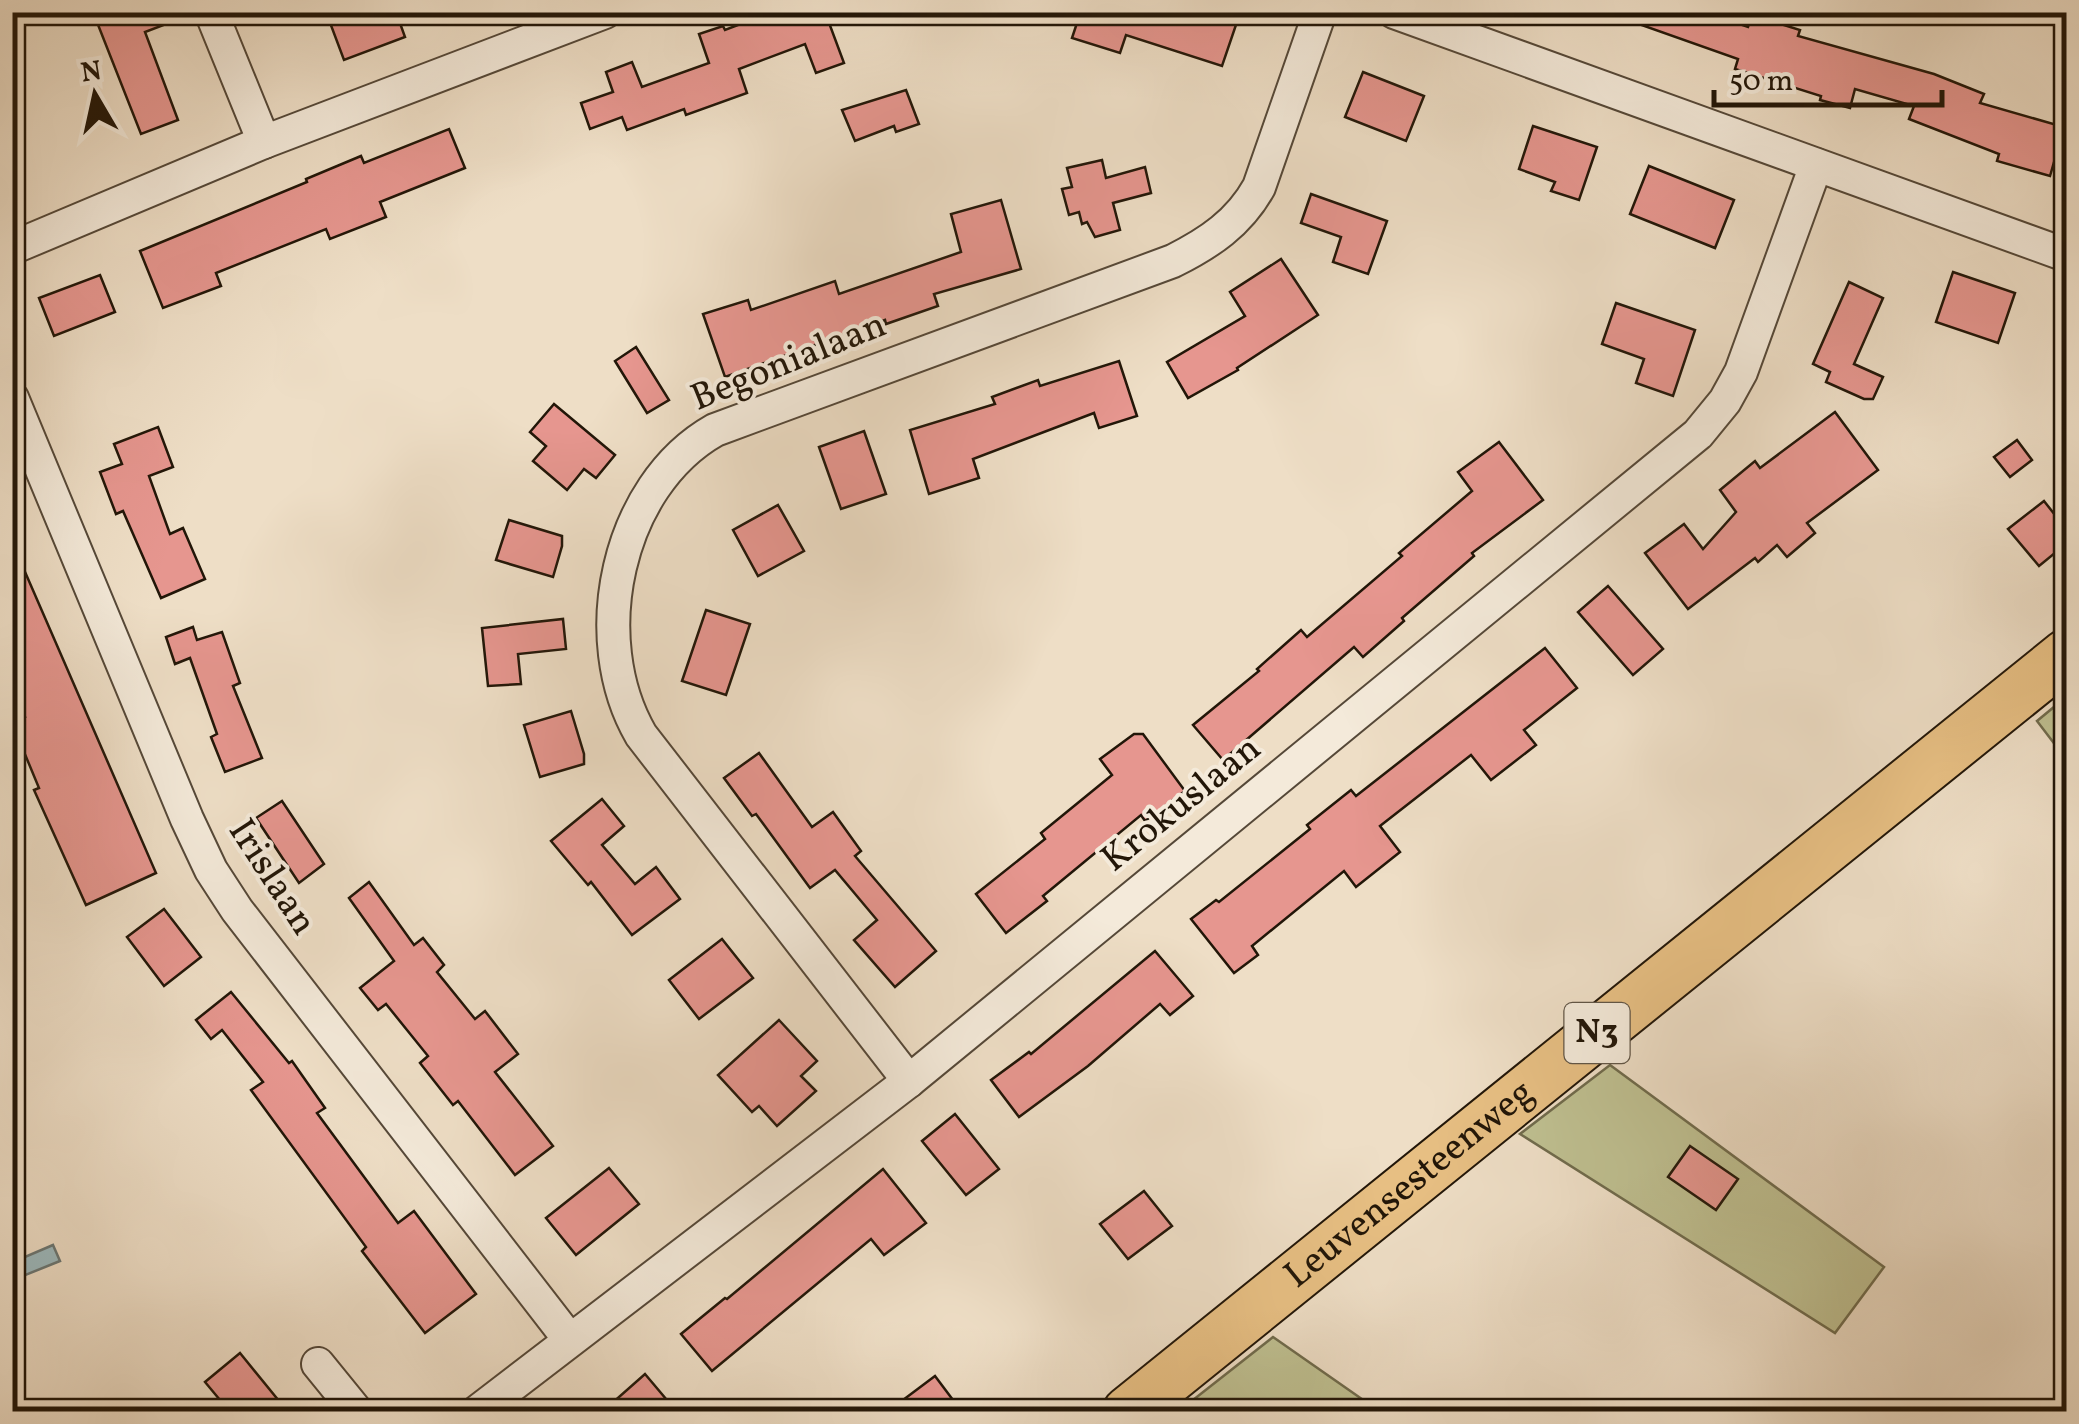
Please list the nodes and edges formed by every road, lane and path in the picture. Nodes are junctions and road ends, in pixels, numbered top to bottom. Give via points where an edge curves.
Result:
1 (211, 12) edge
2 (605, 12) edge
3 (1320, 12) edge
4 (1394, 12) edge
5 (264, 142) junction
6 (1816, 165) junction
7 (12, 248) edge
8 (2066, 255) edge
9 (12, 398) edge
10 (2066, 655) edge
11 (909, 1082) junction
12 (568, 1340) junction
13 (318, 1364) dead end
14 (357, 1412) edge
15 (476, 1412) edge
16 (1128, 1412) edge

1 - 5 street
2 - 5 street
3 - 11 street, Begonialaan via 1259,187 1224,230 1172,261 715,430 674,460 628,542 614,631 618,674 634,722
4 - 6 street
5 - 7 street
6 - 8 street
6 - 11 street, Krokuslaan via 1741,372 1698,434
9 - 12 street, Irislaan via 211,870
10 - 16 main road, Leuvensesteenweg / N3
11 - 12 street, Krokuslaan
12 - 15 street, Krokuslaan
13 - 14 street

